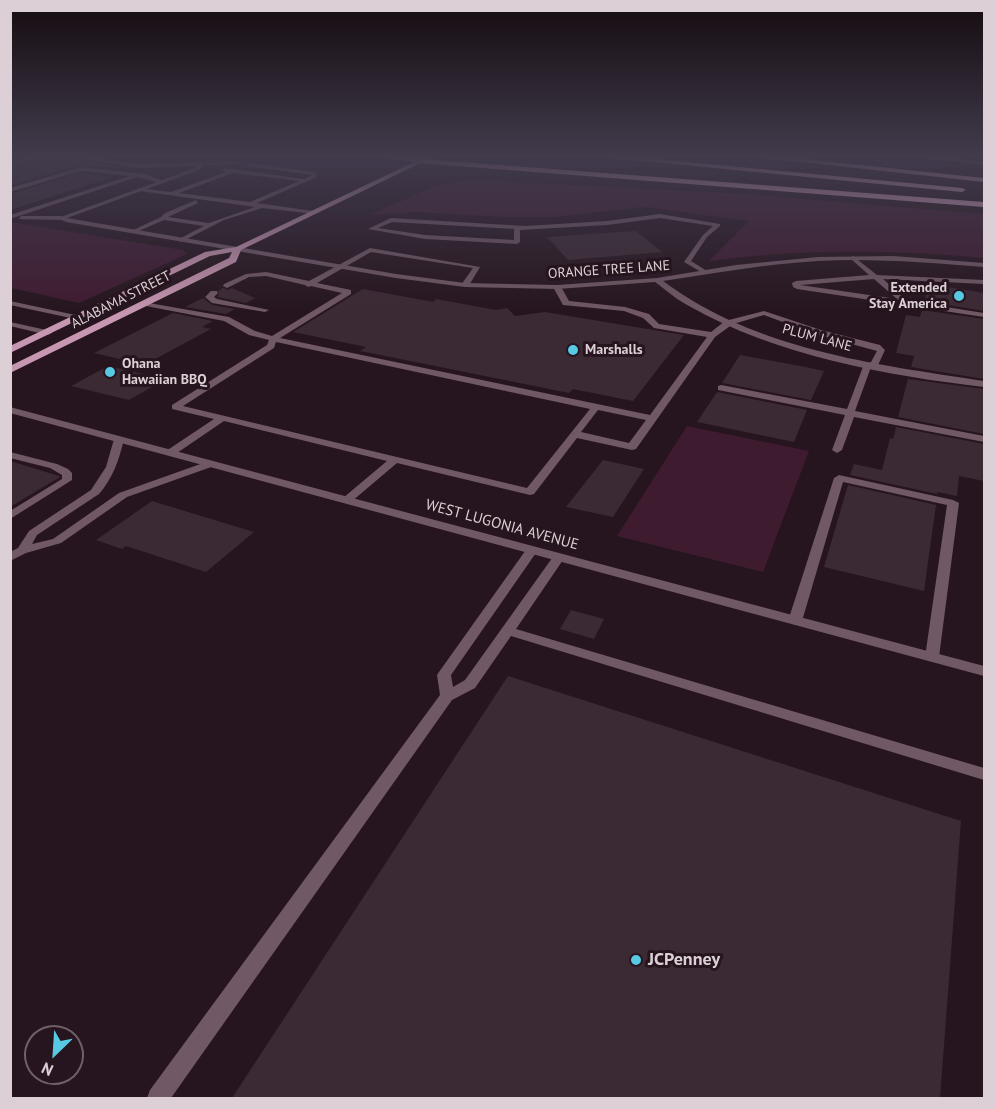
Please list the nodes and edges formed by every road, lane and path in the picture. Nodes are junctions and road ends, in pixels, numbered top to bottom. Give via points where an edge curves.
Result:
1 (37, 209) edge
2 (89, 209) edge
3 (180, 209) edge
4 (255, 209) edge
5 (283, 209) edge
6 (322, 209) edge
7 (313, 213) junction
8 (10, 218) edge
9 (163, 218) junction
10 (63, 219) junction
11 (210, 225) junction
12 (517, 227) junction
13 (132, 232) junction
14 (181, 240) junction
15 (238, 249) junction
16 (853, 258) junction
17 (984, 264) edge
18 (338, 267) junction
19 (705, 272) junction
20 (875, 277) junction
21 (657, 280) junction
22 (984, 282) edge
23 (308, 285) junction
24 (465, 285) junction
25 (227, 286) dead end
26 (557, 287) junction
27 (214, 293) dead end
28 (10, 303) edge
29 (906, 303) junction
30 (147, 304) junction
31 (265, 310) dead end
32 (984, 315) edge
33 (80, 318) junction
34 (10, 324) edge
35 (729, 324) junction
36 (48, 333) junction
37 (712, 335) junction
38 (273, 339) junction
39 (10, 350) edge
40 (871, 365) junction
41 (10, 370) edge
42 (984, 384) edge
43 (721, 388) dead end
44 (596, 407) junction
45 (10, 410) edge
46 (850, 413) junction
47 (222, 418) junction
48 (653, 419) junction
49 (575, 434) junction
50 (119, 439) junction
51 (984, 439) edge
52 (837, 450) dead end
53 (170, 453) junction
54 (10, 455) edge
55 (395, 459) junction
56 (210, 464) junction
57 (347, 500) junction
58 (10, 516) edge
59 (22, 550) junction
60 (532, 550) junction
61 (559, 557) junction
62 (10, 558) edge
63 (795, 621) junction
64 (509, 631) junction
65 (932, 657) junction
66 (984, 672) edge
67 (447, 696) junction
68 (984, 774) edge
69 (158, 1098) edge

1 - 8 street
2 - 10 street
3 - 9 street
4 - 11 street
5 - 7 street
6 - 7 main road, ALABAMA STREET
7 - 15 main road, ALABAMA STREET
8 - 10 street
9 - 11 street
9 - 13 street
10 - 13 street, ORANGE TREE LANE
11 - 14 street
12 - 12 street via 391,220 371,230 518,242
12 - 19 street via 607,224 660,216 718,225 687,262
13 - 14 street, ORANGE TREE LANE
14 - 15 street, ORANGE TREE LANE
15 - 18 street, ORANGE TREE LANE
15 - 30 main road, ALABAMA STREET via 232,260
15 - 33 main road, ALABAMA STREET via 208,254
16 - 17 street, ORANGE TREE LANE
16 - 19 street, ORANGE TREE LANE via 774,262
16 - 20 street
18 - 23 street
18 - 24 street, ORANGE TREE LANE
18 - 24 street via 370,250 477,267
19 - 21 street, ORANGE TREE LANE
20 - 22 street
20 - 29 street
20 - 29 street via 796,283 797,287
21 - 26 street, ORANGE TREE LANE
21 - 35 street, PLUM LANE via 689,304
23 - 25 street via 257,274
23 - 38 street via 348,292
24 - 26 street, ORANGE TREE LANE
26 - 37 street via 566,303 625,309 646,316 657,326
27 - 31 street via 209,297 214,301
28 - 33 street
29 - 32 street
30 - 38 street via 226,319
30 - 41 main road, ALABAMA STREET
33 - 36 main road, ALABAMA STREET
34 - 36 street
35 - 37 street
35 - 40 street, PLUM LANE via 790,346
35 - 40 street via 764,313 877,347 881,350
36 - 39 main road, ALABAMA STREET
37 - 48 street
38 - 44 street
38 - 47 street via 271,346 175,407
40 - 42 street, PLUM LANE
40 - 46 street
43 - 46 street
44 - 48 street
44 - 49 street
45 - 50 street, WEST LUGONIA AVENUE
46 - 51 street
46 - 52 street
47 - 53 street
47 - 55 street
48 - 49 street via 632,447
49 - 55 street via 530,492
50 - 53 street, WEST LUGONIA AVENUE
50 - 59 street via 110,472 102,484 33,533
53 - 56 street, WEST LUGONIA AVENUE
54 - 58 street via 68,476 59,486
55 - 57 street
56 - 57 street, WEST LUGONIA AVENUE
56 - 59 street via 123,495 57,541
57 - 60 street, WEST LUGONIA AVENUE
59 - 62 street
60 - 61 street, WEST LUGONIA AVENUE
60 - 67 street via 444,675
61 - 63 street, WEST LUGONIA AVENUE
61 - 64 street
63 - 65 street, WEST LUGONIA AVENUE
63 - 65 street via 838,478 953,503
64 - 67 street via 470,684
64 - 68 street
65 - 66 street, WEST LUGONIA AVENUE
67 - 69 street

